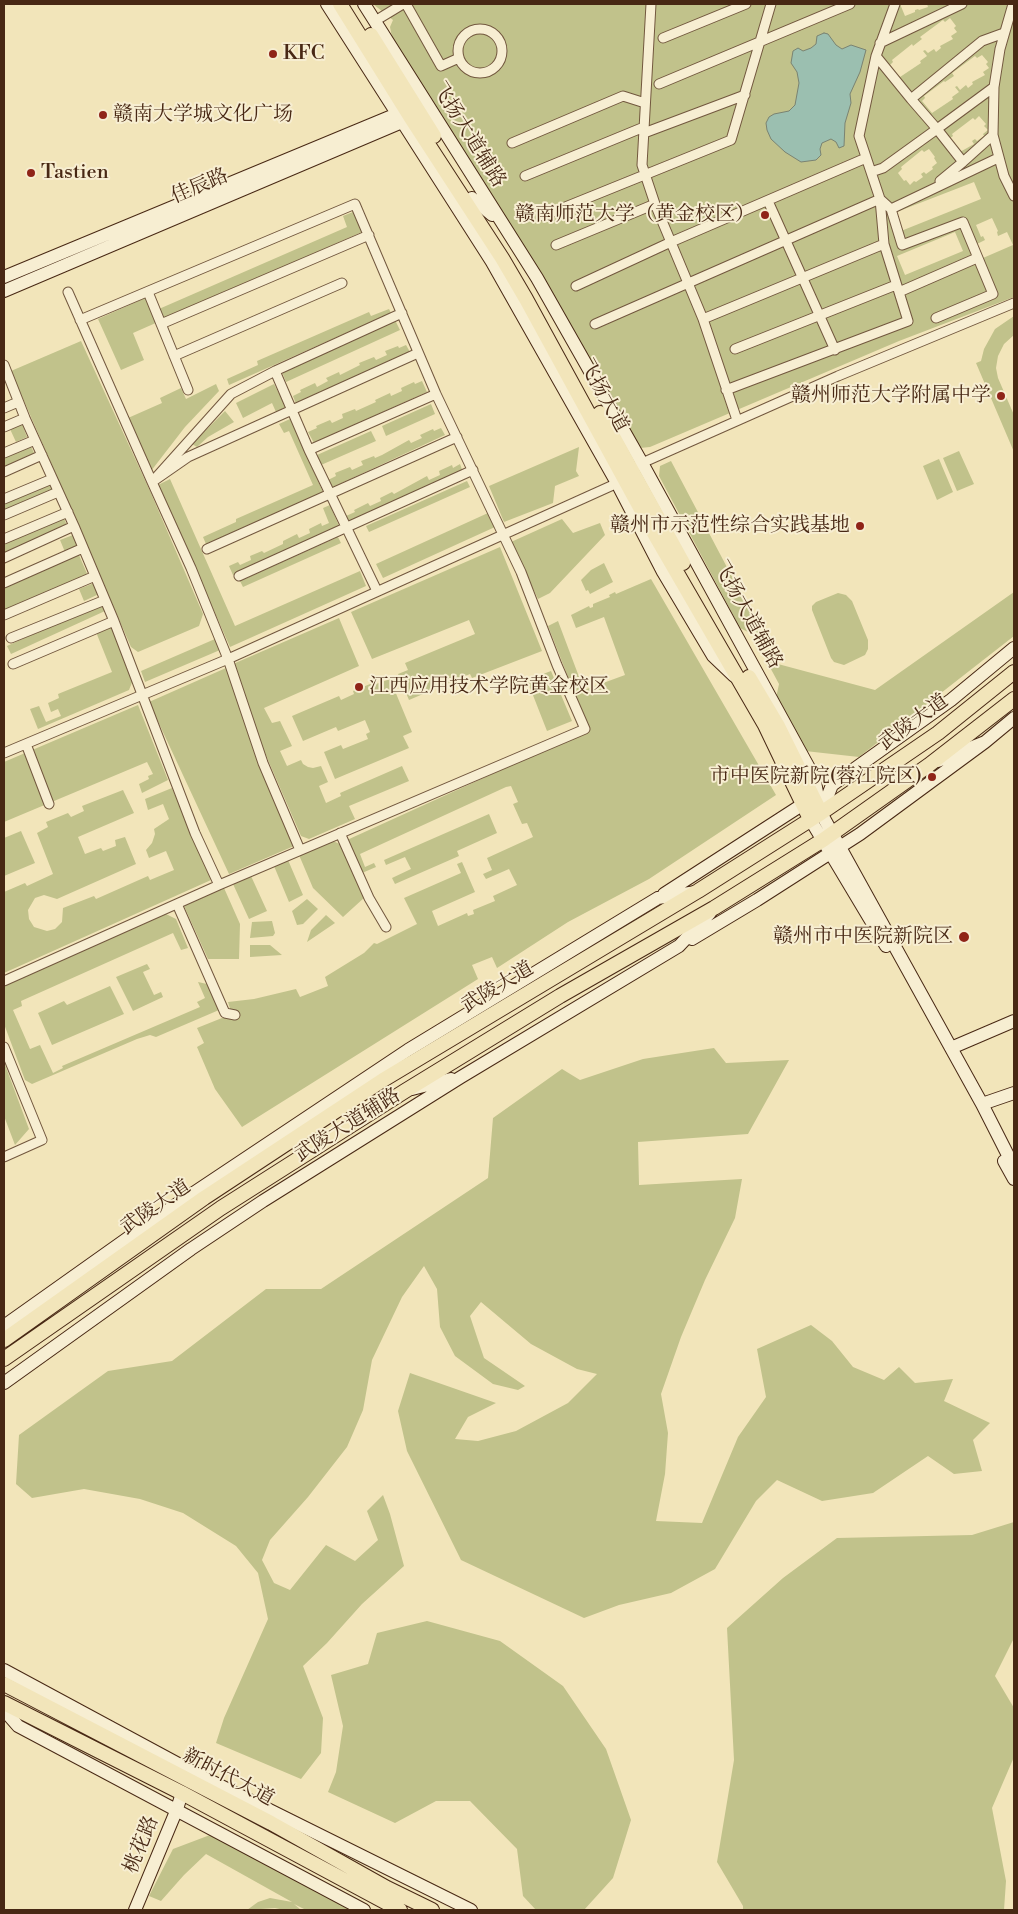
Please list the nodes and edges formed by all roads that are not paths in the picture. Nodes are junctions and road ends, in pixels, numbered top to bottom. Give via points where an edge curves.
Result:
1 (327, 4) edge
2 (332, 4) edge
3 (340, 4) edge
4 (364, 4) edge
5 (405, 4) edge
6 (651, 4) edge
7 (746, 4) edge
8 (771, 4) edge
9 (850, 4) edge
10 (895, 4) edge
11 (962, 4) edge
12 (1012, 4) edge
13 (349, 10) edge
14 (375, 20) junction
15 (382, 32) junction
16 (1004, 33) junction
17 (663, 38) dead end
18 (760, 43) junction
19 (880, 43) junction
20 (876, 56) junction
21 (459, 58) junction
22 (394, 71) junction
23 (659, 84) dead end
24 (994, 87) junction
25 (745, 95) junction
26 (910, 99) junction
27 (645, 103) junction
28 (404, 116) junction
29 (937, 129) junction
30 (644, 130) junction
31 (993, 135) junction
32 (512, 142) dead end
33 (866, 158) junction
34 (998, 158) junction
35 (963, 162) junction
36 (871, 172) junction
37 (644, 175) junction
38 (525, 176) dead end
39 (451, 179) junction
40 (928, 191) junction
41 (1014, 196) edge
42 (472, 198) junction
43 (880, 199) junction
44 (768, 201) junction
45 (655, 204) junction
46 (891, 209) junction
47 (459, 213) junction
48 (543, 216) dead end
49 (502, 224) junction
50 (369, 235) junction
51 (786, 240) junction
52 (671, 242) junction
53 (884, 244) junction
54 (556, 245) dead end
55 (978, 258) junction
56 (4, 277) edge
57 (804, 278) junction
58 (342, 282) dead end
59 (687, 282) junction
60 (576, 286) dead end
61 (897, 289) junction
62 (4, 291) edge
63 (68, 292) dead end
64 (148, 292) junction
65 (1014, 303) edge
66 (402, 313) junction
67 (820, 315) junction
68 (936, 318) dead end
69 (703, 319) junction
70 (80, 320) junction
71 (161, 324) junction
72 (595, 324) dead end
73 (735, 349) dead end
74 (835, 350) junction
75 (418, 353) junction
76 (174, 356) junction
77 (4, 366) edge
78 (274, 371) junction
79 (556, 376) junction
80 (7, 381) edge
81 (596, 382) junction
82 (188, 390) dead end
83 (726, 390) junction
84 (436, 394) junction
85 (582, 399) junction
86 (18, 402) junction
87 (4, 408) edge
88 (291, 411) junction
89 (25, 418) junction
90 (737, 420) junction
91 (605, 422) junction
92 (4, 427) edge
93 (457, 436) junction
94 (35, 440) junction
95 (308, 450) junction
96 (4, 453) edge
97 (42, 455) junction
98 (473, 470) junction
99 (4, 472) edge
100 (629, 474) junction
101 (52, 479) junction
102 (152, 482) junction
103 (58, 492) junction
104 (329, 493) junction
105 (4, 499) edge
106 (68, 512) junction
107 (4, 515) edge
108 (74, 526) junction
109 (346, 528) junction
110 (504, 535) junction
111 (656, 536) junction
112 (4, 539) edge
113 (83, 548) junction
114 (207, 549) dead end
115 (4, 558) edge
116 (663, 572) junction
117 (95, 576) junction
118 (239, 576) dead end
119 (4, 582) edge
120 (377, 591) junction
121 (105, 600) junction
122 (4, 615) edge
123 (114, 620) junction
124 (10, 638) dead end
125 (1014, 648) edge
126 (228, 658) junction
127 (13, 664) dead end
128 (1014, 672) edge
129 (740, 681) junction
130 (142, 695) junction
131 (1014, 699) edge
132 (1014, 718) edge
133 (985, 742) junction
134 (26, 744) junction
135 (4, 753) edge
136 (929, 765) junction
137 (832, 786) junction
138 (811, 799) junction
139 (49, 804) dead end
140 (816, 816) junction
141 (340, 833) junction
142 (828, 836) junction
143 (300, 850) junction
144 (835, 850) junction
145 (219, 885) junction
146 (698, 891) junction
147 (658, 898) junction
148 (178, 904) junction
149 (714, 908) junction
150 (386, 927) dead end
151 (679, 946) junction
152 (4, 981) edge
153 (235, 1015) dead end
154 (1014, 1021) edge
155 (4, 1047) edge
156 (951, 1048) junction
157 (408, 1050) junction
158 (461, 1077) junction
159 (384, 1080) junction
160 (404, 1091) junction
161 (1014, 1093) edge
162 (982, 1104) junction
163 (4, 1157) edge
164 (1014, 1168) edge
165 (1014, 1180) edge
166 (204, 1198) junction
167 (221, 1208) junction
168 (159, 1216) junction
169 (191, 1249) junction
170 (4, 1326) edge
171 (4, 1340) edge
172 (4, 1359) edge
173 (4, 1383) edge
174 (4, 1670) edge
175 (4, 1684) edge
176 (4, 1703) edge
177 (4, 1710) edge
178 (4, 1718) edge
179 (18, 1726) junction
180 (182, 1794) junction
181 (177, 1809) junction
182 (289, 1851) junction
183 (324, 1890) junction
184 (135, 1910) edge
185 (364, 1910) edge
186 (400, 1910) edge
187 (432, 1910) edge
188 (471, 1910) edge

1 - 28 street, 飞扬大道辅路
2 - 13 street
3 - 13 main road, 飞扬大道
4 - 14 street, 飞扬大道辅路
5 - 14 street
5 - 21 street via 441,66
6 - 27 street
7 - 17 street
8 - 18 street
9 - 18 street
10 - 19 street
11 - 19 street
12 - 16 street
13 - 22 main road, 飞扬大道
13 - 28 main road, 飞扬大道
14 - 15 street, 飞扬大道辅路
15 - 22 street
15 - 49 street, 飞扬大道辅路
16 - 24 street
16 - 26 street via 982,41
18 - 23 street
18 - 25 street
19 - 20 street
20 - 26 street
20 - 33 street via 859,136
21 - 21 street via 475,72 490,70 500,60 501,45 494,34 474,30 460,44
22 - 42 main road, 飞扬大道
24 - 29 street
24 - 31 street
25 - 30 street
25 - 37 street via 731,140
26 - 29 street
27 - 30 street
27 - 32 street via 623,96
28 - 39 main road, 飞扬大道
28 - 47 street, 飞扬大道辅路
28 - 56 street, 佳辰路
28 - 62 street, 佳辰路
29 - 35 street
29 - 36 street via 883,168
30 - 37 street
30 - 38 street
31 - 34 street
31 - 35 street
33 - 36 street
33 - 44 street
34 - 40 street
34 - 41 street
35 - 40 street
36 - 43 street
37 - 45 street
37 - 48 street
39 - 47 street
39 - 85 main road, 飞扬大道 via 502,258
40 - 46 street
42 - 49 street
42 - 91 main road, 飞扬大道 via 534,295
43 - 46 street
43 - 51 street
43 - 53 street
44 - 51 street
44 - 52 street
45 - 52 street
45 - 54 street
46 - 55 street via 902,246 963,222
47 - 79 street, 飞扬大道辅路 via 492,262
49 - 81 street, 飞扬大道辅路
50 - 64 street via 355,204
50 - 66 street
50 - 71 street
51 - 57 street
51 - 59 street
52 - 59 street
52 - 60 street
53 - 57 street
53 - 61 street
55 - 61 street
55 - 68 street via 993,294
57 - 67 street
57 - 69 street
58 - 76 street
59 - 69 street
59 - 72 street
61 - 67 street
61 - 74 street via 908,321
63 - 70 street
64 - 70 street
64 - 71 street
65 - 90 street
66 - 75 street
66 - 78 street
67 - 73 street
67 - 74 street
69 - 83 street
70 - 102 street
71 - 76 street
74 - 83 street
75 - 84 street
75 - 88 street
76 - 82 street
77 - 80 street
78 - 88 street
78 - 102 street via 231,394
79 - 85 street
79 - 100 street, 飞扬大道辅路
80 - 86 street
81 - 91 street
81 - 100 street, 飞扬大道辅路
83 - 90 street
84 - 93 street
84 - 95 street
85 - 100 main road, 飞扬大道
86 - 87 street
86 - 89 street
88 - 95 street
88 - 102 street via 188,457
89 - 92 street
89 - 94 street
90 - 100 street
91 - 100 main road, 飞扬大道
93 - 98 street
93 - 104 street
94 - 96 street
94 - 97 street
95 - 104 street
97 - 99 street
97 - 101 street
98 - 109 street
98 - 110 street
100 - 110 street
100 - 111 main road, 飞扬大道
100 - 116 street, 飞扬大道辅路
100 - 138 main road, 飞扬大道 via 778,726
101 - 103 street
101 - 105 street
102 - 126 street
103 - 106 street
103 - 107 street
104 - 109 street
104 - 114 street
106 - 108 street
106 - 112 street
108 - 113 street
108 - 115 street
109 - 118 street
109 - 120 street
110 - 120 street
110 - 141 street via 585,728
111 - 116 street
111 - 129 main road, 飞扬大道
113 - 117 street
113 - 119 street
116 - 129 street, 飞扬大道辅路 via 713,656
117 - 121 street
117 - 122 street
120 - 126 street
121 - 123 street
121 - 124 street
123 - 127 street
123 - 130 street
125 - 137 street via 951,700
126 - 130 street
126 - 143 street via 263,763
128 - 140 main road, 武陵大道 via 938,733
129 - 138 main road, 飞扬大道
130 - 134 street
130 - 145 street
131 - 136 main road, 武陵大道
132 - 133 street
133 - 136 street
133 - 144 street
134 - 135 street
134 - 139 street
136 - 142 main road, 武陵大道
137 - 138 street
137 - 140 street
138 - 140 main road, 飞扬大道
138 - 147 street
140 - 142 street
140 - 146 main road, 武陵大道
141 - 143 street
141 - 150 street via 369,898
142 - 144 street
142 - 149 main road, 武陵大道
143 - 145 street
144 - 151 street
144 - 156 street
144 - 165 street
145 - 148 street
146 - 147 street, 武陵大道辅路
146 - 159 main road, 武陵大道
147 - 157 street, 武陵大道辅路
148 - 152 street
148 - 153 street via 225,1013
149 - 151 street, 武陵大道辅路
149 - 160 main road, 武陵大道 via 560,996
151 - 158 street, 武陵大道辅路
154 - 156 street
155 - 163 street via 42,1140
156 - 162 street
157 - 159 street
157 - 168 street, 武陵大道辅路
158 - 160 street
158 - 169 street, 武陵大道辅路
159 - 166 main road, 武陵大道
160 - 167 main road, 武陵大道
161 - 162 street
162 - 164 street
166 - 168 street
166 - 171 main road, 武陵大道
167 - 169 street
167 - 172 main road, 武陵大道
168 - 170 street, 武陵大道辅路
169 - 173 street, 武陵大道辅路
174 - 188 street via 194,1773
175 - 187 main road, 新时代大道
176 - 180 main road, 新时代大道
177 - 179 street
178 - 179 street
179 - 181 street
180 - 181 street, 桃花路
180 - 182 main road, 新时代大道
181 - 183 street
181 - 184 street, 桃花路
182 - 183 street
182 - 186 main road, 新时代大道
183 - 185 street

